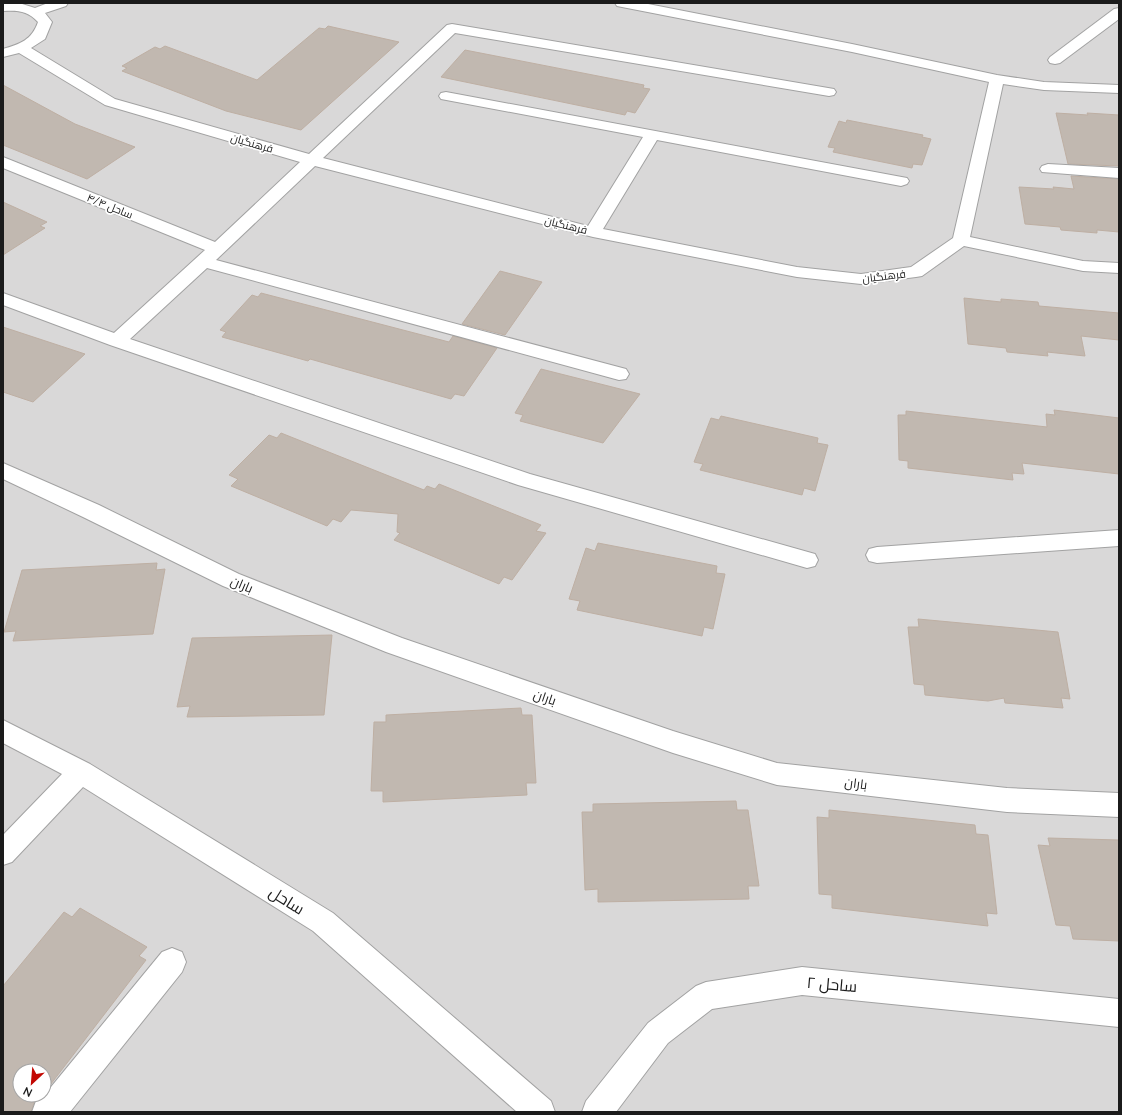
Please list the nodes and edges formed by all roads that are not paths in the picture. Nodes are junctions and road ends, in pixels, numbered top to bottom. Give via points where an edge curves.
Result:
1 (61, 3) edge
2 (622, 3) edge
3 (3, 7) edge
4 (36, 12) junction
5 (1119, 12) edge
6 (21, 48) junction
7 (3, 53) edge
8 (1055, 60) dead end
9 (997, 79) junction
10 (1119, 89) edge
11 (828, 92) dead end
12 (446, 96) dead end
13 (653, 134) junction
14 (311, 160) junction
15 (3, 162) edge
16 (1048, 169) dead end
17 (1119, 173) edge
18 (901, 181) dead end
19 (593, 232) junction
20 (960, 240) junction
21 (217, 249) junction
22 (204, 262) junction
23 (1119, 268) edge
24 (3, 299) edge
25 (117, 341) junction
26 (619, 374) dead end
27 (3, 470) edge
28 (1119, 538) edge
29 (877, 555) dead end
30 (807, 560) dead end
31 (3, 731) edge
32 (81, 772) junction
33 (1119, 805) edge
34 (3, 853) edge
35 (172, 962) dead end
36 (1119, 1013) edge
37 (47, 1112) edge
38 (540, 1112) edge
39 (597, 1112) edge

1 - 4 street
2 - 9 street
3 - 4 street via 15,6
4 - 6 street via 45,22 43,29 40,36
5 - 8 street
6 - 7 street
6 - 14 street, فرهنگیان via 110,102
9 - 10 street via 1044,86
9 - 20 street
11 - 14 street via 452,28
12 - 13 street
13 - 18 street
13 - 19 street
14 - 19 street, فرهنگیان
14 - 21 street
15 - 21 street, ساحل ۴/۴
16 - 17 street
19 - 20 street, فرهنگیان via 797,272 860,279 916,272
20 - 23 street via 1083,266
21 - 22 street
22 - 25 street
22 - 26 street
24 - 25 street
25 - 30 street via 525,480
27 - 33 street, باران via 231,580 387,642 673,742 777,774 1007,800
28 - 29 street
31 - 32 street, ساحل
32 - 34 street
32 - 38 street, ساحل via 323,922
35 - 37 street via 53,1109
36 - 39 street, ساحل ۲ via 802,981 706,996 658,1033

